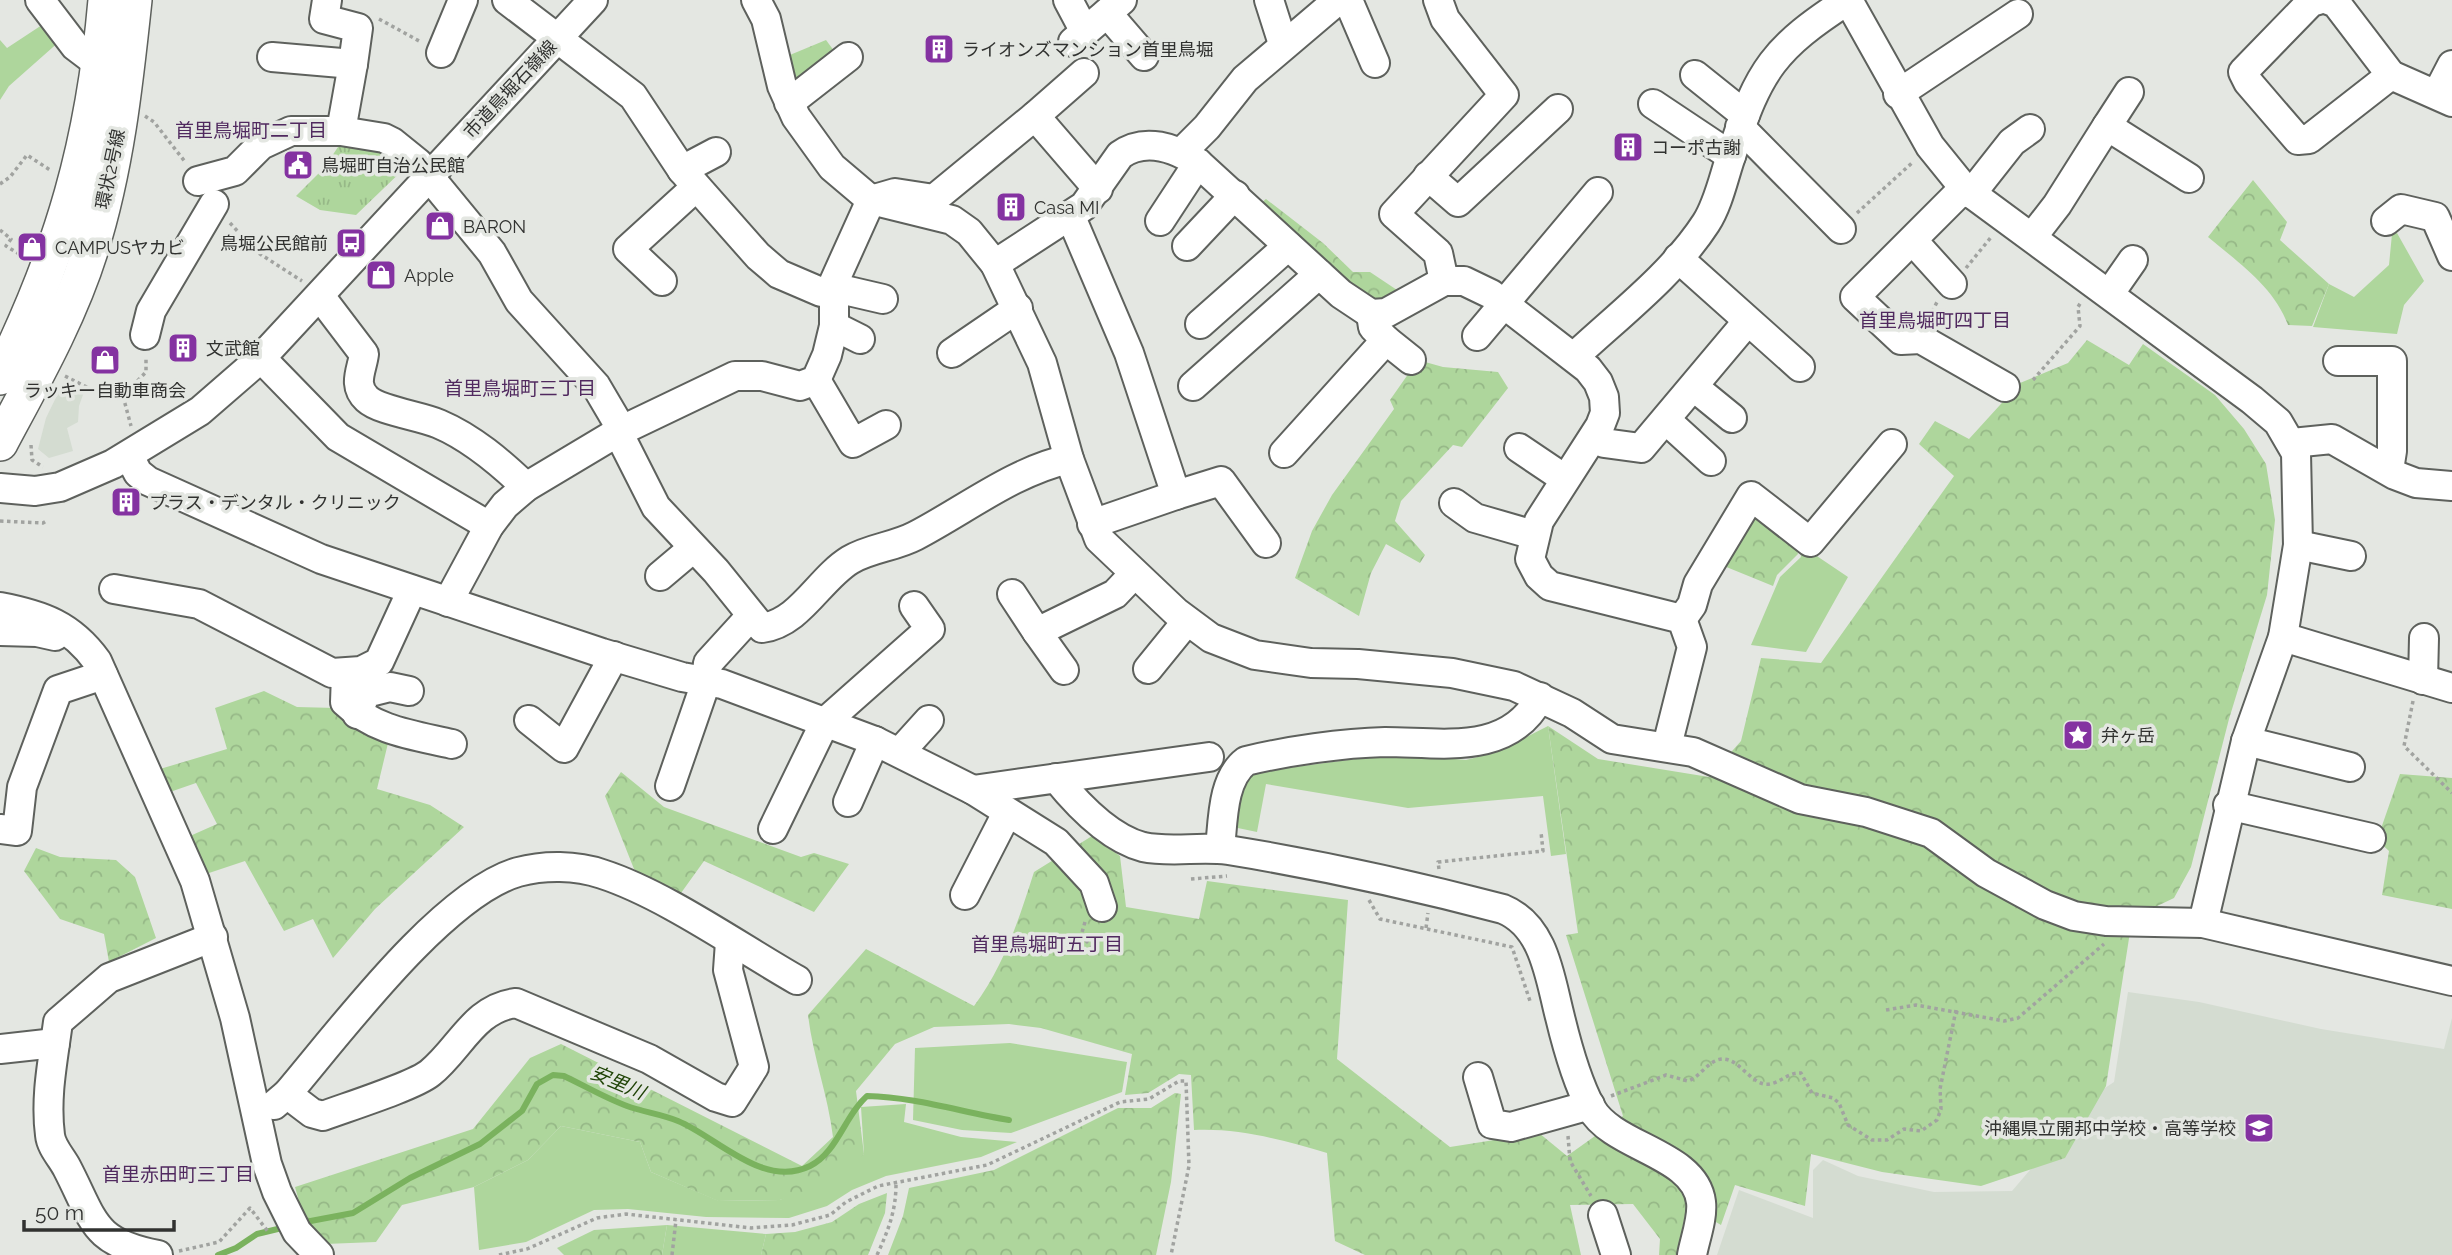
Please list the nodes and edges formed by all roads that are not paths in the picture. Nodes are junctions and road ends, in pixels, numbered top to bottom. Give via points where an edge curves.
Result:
1 (40, 0) edge
2 (106, 0) edge
3 (134, 0) edge
4 (327, 0) edge
5 (463, 0) edge
6 (507, 0) edge
7 (593, 0) edge
8 (756, 0) edge
9 (1068, 0) edge
10 (1269, 0) edge
11 (1338, 0) edge
12 (1348, 0) edge
13 (1438, 0) edge
14 (1848, 0) edge
15 (2318, 0) edge
16 (2328, 0) edge
17 (1115, 7) edge
18 (2018, 14) dead end
19 (557, 38) junction
20 (1283, 44) junction
21 (442, 53) road end
22 (1144, 56) dead end
23 (272, 57) dead end
24 (848, 57) dead end
25 (1375, 63) dead end
26 (353, 64) junction
27 (100, 65) junction
28 (2452, 65) edge
29 (1084, 73) dead end
30 (1695, 75) dead end
31 (2391, 75) junction
32 (2129, 92) dead end
33 (1898, 94) junction
34 (2444, 98) edge
35 (789, 103) junction
36 (1653, 104) dead end
37 (1558, 109) dead end
38 (1035, 116) junction
39 (1742, 121) junction
40 (2107, 126) junction
41 (2030, 129) dead end
42 (341, 131) junction
43 (716, 152) dead end
44 (1731, 156) junction
45 (1190, 158) junction
46 (429, 176) junction
47 (1429, 176) junction
48 (2189, 178) dead end
49 (689, 179) junction
50 (198, 181) dead end
51 (1098, 189) junction
52 (1968, 191) junction
53 (1598, 192) dead end
54 (1235, 195) junction
55 (871, 200) junction
56 (214, 204) dead end
57 (1071, 217) junction
58 (1160, 221) dead end
59 (2386, 221) dead end
60 (1841, 229) road end
61 (2033, 236) junction
62 (1913, 241) junction
63 (1187, 246) dead end
64 (1288, 246) junction
65 (2452, 256) edge
66 (1678, 258) junction
67 (2133, 260) dead end
68 (995, 264) junction
69 (1319, 274) junction
70 (662, 281) dead end
71 (1444, 281) junction
72 (1952, 284) dead end
73 (832, 293) junction
74 (2098, 293) junction
75 (320, 296) junction
76 (883, 299) dead end
77 (1503, 303) junction
78 (1018, 308) junction
79 (1371, 314) junction
80 (1747, 322) junction
81 (1200, 324) dead end
82 (834, 326) junction
83 (145, 335) dead end
84 (1476, 336) dead end
85 (860, 339) dead end
86 (1386, 340) junction
87 (952, 353) dead end
88 (1575, 356) junction
89 (261, 358) junction
90 (1412, 360) dead end
91 (2338, 361) dead end
92 (1800, 367) dead end
93 (0, 377) edge
94 (816, 380) junction
95 (1193, 386) dead end
96 (1694, 387) junction
97 (2005, 387) dead end
98 (1732, 418) dead end
99 (1666, 420) junction
100 (886, 425) dead end
101 (618, 432) junction
102 (1594, 438) junction
103 (0, 443) edge
104 (2292, 443) junction
105 (131, 444) junction
106 (1892, 444) dead end
107 (1520, 448) dead end
108 (1284, 453) dead end
109 (1069, 459) junction
110 (1711, 461) dead end
111 (2389, 470) junction
112 (1565, 479) junction
113 (2452, 486) edge
114 (526, 487) junction
115 (0, 488) edge
116 (1175, 495) junction
117 (1454, 503) dead end
118 (1093, 524) junction
119 (489, 526) junction
120 (1534, 535) junction
121 (1266, 543) dead end
122 (2298, 545) junction
123 (692, 549) junction
124 (2351, 556) dead end
125 (1134, 574) junction
126 (660, 576) dead end
127 (114, 589) dead end
128 (412, 590) junction
129 (1012, 594) dead end
130 (448, 602) junction
131 (914, 606) dead end
132 (0, 607) edge
133 (750, 617) junction
134 (1682, 619) junction
135 (1187, 621) junction
136 (59, 623) junction
137 (0, 631) edge
138 (1037, 632) junction
139 (2283, 637) junction
140 (2424, 638) dead end
141 (614, 656) junction
142 (1148, 669) dead end
143 (1064, 670) dead end
144 (346, 674) junction
145 (103, 675) junction
146 (2420, 679) junction
147 (706, 682) junction
148 (2452, 688) edge
149 (409, 691) dead end
150 (1540, 697) junction
151 (357, 714) junction
152 (529, 720) dead end
153 (929, 720) dead end
154 (825, 722) junction
155 (2246, 741) junction
156 (452, 744) dead end
157 (1667, 746) junction
158 (888, 747) junction
159 (1209, 757) dead end
160 (2350, 767) dead end
161 (1056, 778) junction
162 (670, 786) dead end
163 (973, 790) junction
164 (848, 802) dead end
165 (2228, 805) junction
166 (1007, 813) junction
167 (0, 829) edge
168 (773, 829) dead end
169 (2371, 838) dead end
170 (1220, 849) junction
171 (965, 895) dead end
172 (1102, 907) road end
173 (2203, 923) junction
174 (213, 937) junction
175 (730, 942) junction
176 (797, 980) dead end
177 (2452, 981) edge
178 (55, 1043) junction
179 (0, 1049) edge
180 (1478, 1077) dead end
181 (287, 1094) junction
182 (1584, 1106) junction
183 (257, 1113) junction
184 (1603, 1215) road end
185 (102, 1247) edge
186 (167, 1254) edge
187 (319, 1255) edge
188 (1616, 1255) edge
189 (1692, 1255) edge

1 - 27 street via 75,46
2 - 27 main road, 環状2号線
3 - 103 main road, 環状2号線 via 116,142 90,251 68,308
4 - 26 street via 324,19 358,28
5 - 21 street
6 - 19 street
7 - 19 street, 市道鳥堀石嶺線
8 - 35 street via 766,19
9 - 17 street via 1079,37
10 - 20 street
11 - 20 street
12 - 25 street
13 - 47 street via 1445,19 1504,95
14 - 33 street
14 - 39 street via 1781,48 1754,90
15 - 31 street via 2243,72 2298,140 2309,139
16 - 31 street via 2336,3
17 - 22 street
18 - 33 street
19 - 46 street, 市道鳥堀石嶺線
19 - 49 street via 633,96
20 - 45 street via 1245,79
23 - 26 street
24 - 35 street
26 - 42 street
27 - 93 main road, 環状2号線 via 83,159 61,236
28 - 34 street
29 - 38 street
30 - 39 street
31 - 34 street
32 - 40 street
33 - 52 street via 1930,146
35 - 55 street via 820,154
36 - 44 street
37 - 47 street via 1458,202
38 - 51 street
38 - 55 street via 934,199 895,193
39 - 44 street
39 - 60 street
40 - 48 street
40 - 61 street
41 - 52 street via 2012,142
42 - 46 street via 384,138 412,156
42 - 50 street via 284,132 261,145 235,171
43 - 49 street
44 - 66 street via 1707,221
45 - 51 street via 1151,145 1129,149
45 - 54 street
45 - 58 street
46 - 75 street, 市道鳥堀石嶺線
46 - 101 street via 492,253 519,301 596,386
47 - 71 street via 1394,214 1438,253
49 - 70 street via 624,253
49 - 73 street via 779,274 809,289
51 - 57 street
52 - 61 street
52 - 62 street
53 - 77 street
54 - 63 street
54 - 64 street
55 - 68 street via 952,220 969,232
55 - 73 street
56 - 83 street via 151,311
57 - 68 street
57 - 116 street via 1129,353
59 - 65 street via 2401,209 2435,217
61 - 74 street
62 - 72 street
62 - 97 street via 1849,303 1901,340 1949,343
64 - 69 street
64 - 81 street
66 - 80 street
66 - 88 street
67 - 74 street
68 - 78 street
69 - 79 street
69 - 95 street
71 - 77 street via 1478,285
71 - 79 street via 1386,313
73 - 76 street via 840,289
73 - 82 street
74 - 104 street via 2252,400 2278,422
75 - 89 street, 市道鳥堀石嶺線
75 - 114 street via 364,354 358,375 368,401 441,424 498,460
77 - 84 street
77 - 88 street
78 - 87 street
78 - 109 street via 1042,363
79 - 86 street via 1373,327
80 - 92 street
80 - 96 street
82 - 85 street
82 - 94 street
86 - 90 street
86 - 108 street
88 - 102 street via 1598,382 1604,397 1605,413
89 - 105 street, 市道鳥堀石嶺線 via 200,411
89 - 119 street via 338,437
91 - 111 street via 2392,361
94 - 100 street via 853,443
94 - 101 street via 800,386 743,373
96 - 98 street
96 - 99 street
99 - 102 street via 1641,448
99 - 110 street
101 - 114 street
101 - 123 street via 656,507
102 - 112 street
104 - 111 street via 2332,439
104 - 122 street
105 - 115 street, 市道鳥堀石嶺線 via 60,487 42,491
105 - 128 street via 138,473 148,481 321,559
106 - 134 street via 1810,542 1745,491
107 - 112 street
109 - 118 street
109 - 133 street via 1027,473 912,537 849,561 773,627 762,628
111 - 113 street via 2416,482
112 - 120 street
114 - 119 street
116 - 118 street
116 - 121 street via 1221,481
117 - 120 street via 1475,518
118 - 125 street via 1106,548
119 - 130 street
120 - 134 street via 1530,559 1550,586
122 - 124 street
122 - 139 street
123 - 126 street
123 - 133 street via 716,571
125 - 135 street
125 - 138 street via 1115,594
127 - 144 street via 199,604 317,667
128 - 130 street
128 - 144 street via 379,662
129 - 138 street
130 - 141 street
131 - 154 street via 930,629
132 - 136 street
133 - 147 street via 713,655
134 - 157 street via 1692,647
135 - 142 street
135 - 150 street via 1211,638 1255,655 1452,673 1514,685
136 - 137 street via 55,636
136 - 145 street via 90,651
138 - 143 street
139 - 146 street
139 - 155 street
140 - 146 street
141 - 147 street
141 - 152 street via 565,748
144 - 151 street via 345,702
145 - 167 street via 58,690 22,787 17,831
145 - 174 street via 195,881
146 - 148 street
147 - 154 street
147 - 162 street
149 - 151 street via 390,687 366,693
150 - 157 street via 1612,739
150 - 170 street via 1515,726 1475,743 1360,744 1246,761 1229,786
151 - 156 street via 386,730
153 - 158 street
154 - 158 street
154 - 168 street
155 - 160 street
155 - 165 street
157 - 173 street via 1718,762 1800,799 1867,812 1931,833 1986,873 2074,916
158 - 163 street
158 - 164 street
159 - 161 street
161 - 163 street
161 - 170 street via 1124,839 1143,847
163 - 166 street
165 - 169 street
165 - 173 street
166 - 171 street
166 - 172 street via 1071,855 1094,883
170 - 182 street via 1330,866 1503,909 1528,927 1549,970
173 - 177 street
174 - 178 street via 109,978 58,1023
174 - 183 street
175 - 176 street
175 - 181 street via 625,882 600,873 577,867 518,872 468,898 437,926
175 - 181 street via 728,970 754,1067 732,1102 649,1059 516,1003 496,1005 429,1074 359,1102 323,1116
178 - 179 street
178 - 185 street via 47,1094 50,1139
180 - 182 street via 1492,1124 1511,1128
181 - 183 street
182 - 189 street via 1611,1128 1676,1166 1693,1183 1701,1202
183 - 187 street via 280,1200 297,1231
184 - 188 street
185 - 186 street

